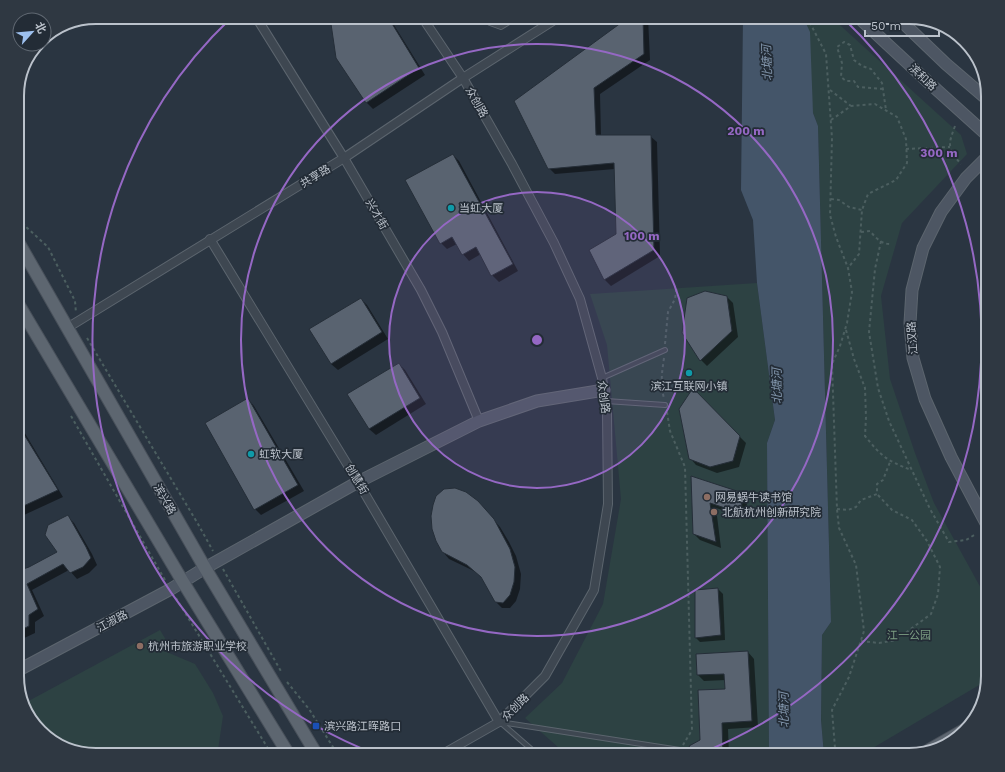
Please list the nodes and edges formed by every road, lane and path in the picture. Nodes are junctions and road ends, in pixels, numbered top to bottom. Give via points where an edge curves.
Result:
1 (260, 24) edge
2 (427, 24) edge
3 (490, 24) edge
4 (506, 24) edge
5 (548, 24) edge
6 (811, 24) edge
7 (866, 24) edge
8 (904, 24) edge
9 (463, 78) junction
10 (829, 89) junction
11 (882, 89) junction
12 (981, 94) edge
13 (851, 106) junction
14 (886, 110) junction
15 (831, 120) junction
16 (955, 126) dead end
17 (981, 130) edge
18 (950, 147) junction
19 (906, 149) junction
20 (344, 158) junction
21 (981, 163) edge
22 (961, 164) dead end
23 (831, 200) junction
24 (862, 210) junction
25 (24, 224) edge
26 (861, 232) junction
27 (210, 239) junction
28 (881, 241) junction
29 (892, 244) dead end
30 (24, 251) edge
31 (848, 268) junction
32 (677, 286) dead end
33 (24, 314) edge
34 (72, 324) junction
35 (845, 329) junction
36 (665, 350) junction
37 (602, 378) junction
38 (605, 395) junction
39 (665, 405) junction
40 (68, 412) dead end
41 (479, 421) junction
42 (890, 462) junction
43 (912, 470) junction
44 (358, 482) junction
45 (877, 494) junction
46 (837, 509) junction
47 (981, 514) edge
48 (976, 534) dead end
49 (218, 560) junction
50 (205, 568) junction
51 (183, 582) junction
52 (171, 589) junction
53 (861, 641) junction
54 (24, 667) edge
55 (283, 675) dead end
56 (287, 682) dead end
57 (499, 722) junction
58 (268, 748) edge
59 (285, 748) edge
60 (313, 748) edge
61 (334, 748) edge
62 (453, 748) edge
63 (530, 748) edge
64 (667, 748) edge
65 (681, 748) edge
66 (835, 748) edge

1 - 20 street, 兴才街
2 - 9 street, 众创路
3 - 4 lane via 501,27
5 - 9 street, 共享路
6 - 10 path via 826,54
7 - 17 street, 滨和路
8 - 12 street
9 - 20 street, 共享路
9 - 37 street, 众创路 via 554,243 580,299
10 - 13 path
10 - 15 path
11 - 11 path via 882,83 871,69 854,60 850,45 844,42 837,47 842,63 840,77 846,81 854,81 858,88
11 - 14 path
13 - 14 path via 875,104
13 - 15 path
14 - 19 path via 897,117 906,139
15 - 23 path
16 - 18 path
18 - 19 path
18 - 22 path
19 - 24 path via 907,163 896,180 868,194
20 - 27 street, 共享路
20 - 41 street, 兴才街 via 432,311
21 - 47 street, 江汉路 via 966,178 941,212 923,248 912,290 910,323 913,358 924,399
23 - 24 path via 839,200 849,207
23 - 31 path via 830,215
24 - 26 path
25 - 34 path via 48,247 75,300
26 - 28 path via 870,231
26 - 31 path via 858,254
27 - 34 street, 共享路
27 - 44 street, 创慧街
28 - 29 path
28 - 43 path via 875,269 869,332 878,388 889,421
30 - 34 main road, 滨兴路
31 - 35 path via 852,292
32 - 36 path via 675,298 668,312
33 - 51 main road
34 - 49 path
34 - 50 main road, 滨兴路
35 - 42 path via 865,388 865,436 878,453
35 - 46 path via 832,364
36 - 37 lane
36 - 39 path via 662,382
37 - 38 street, 众创路
38 - 39 lane
38 - 41 street, 江淑路 via 537,402
38 - 57 street, 众创路 via 608,504 594,590 545,676
39 - 65 path via 670,431 685,467 692,730
40 - 52 path
41 - 44 street, 江淑路
42 - 43 path
42 - 45 path via 883,480 877,484
43 - 48 path via 949,542 966,540
44 - 49 street, 江淑路
44 - 57 street, 创慧街
45 - 46 path via 862,500 856,507 848,510
45 - 53 path via 892,510 912,520 927,541 940,567 938,594 931,614 896,640 879,643
46 - 53 path via 839,528 856,565 864,632
49 - 50 street, 江淑路
49 - 55 path
50 - 51 street, 江淑路
50 - 60 main road, 滨兴路
51 - 52 street, 江淑路
51 - 59 main road
52 - 54 street, 江淑路
52 - 58 path
53 - 66 path via 849,677 832,710
56 - 61 path via 309,709
57 - 62 street, 众创路
57 - 63 lane
57 - 64 lane

